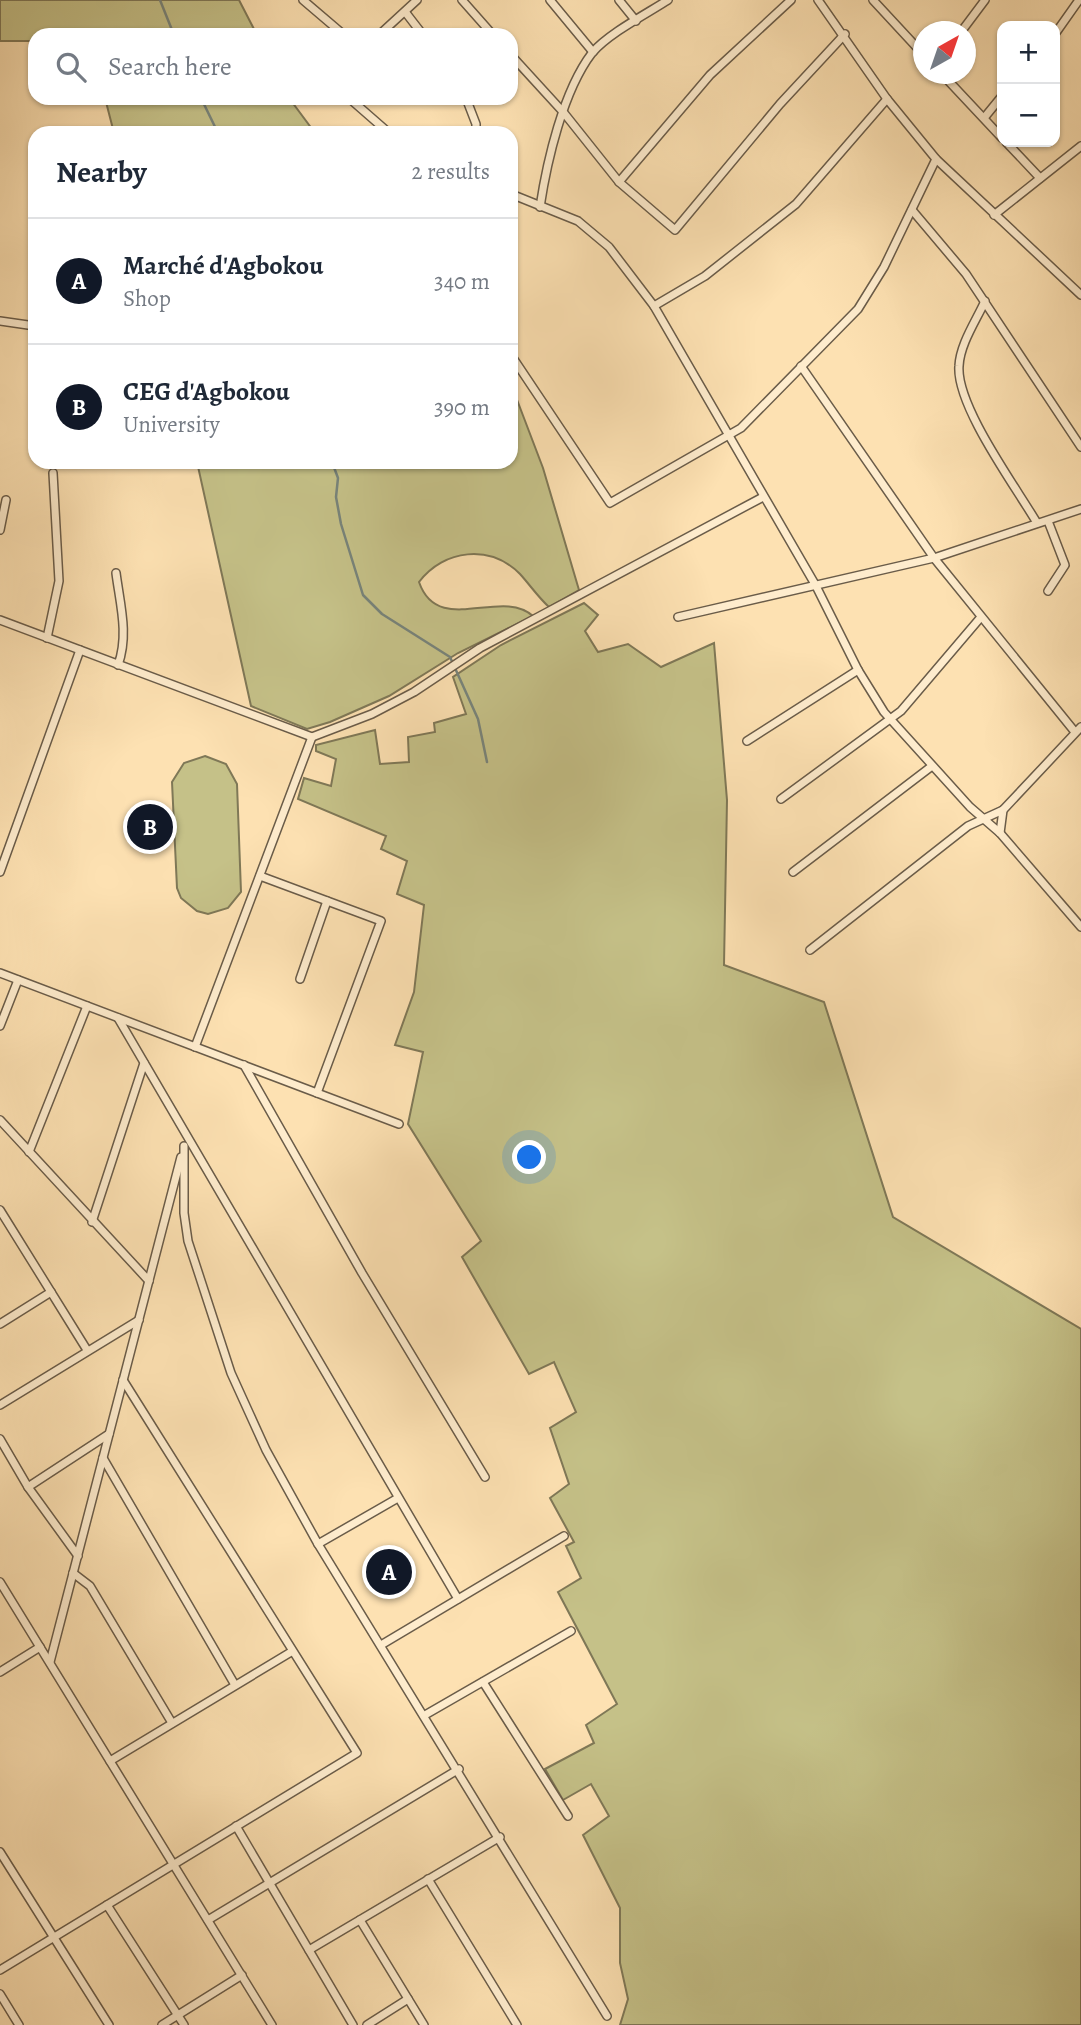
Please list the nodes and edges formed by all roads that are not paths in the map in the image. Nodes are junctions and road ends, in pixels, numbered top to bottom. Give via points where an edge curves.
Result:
1 (303, 0) edge
2 (417, 0) edge
3 (462, 0) edge
4 (550, 0) edge
5 (619, 0) edge
6 (668, 0) edge
7 (791, 0) edge
8 (818, 0) edge
9 (873, 0) edge
10 (985, 0) edge
11 (1079, 0) edge
12 (407, 13) junction
13 (636, 20) junction
14 (969, 21) edge
15 (1060, 27) edge
16 (336, 28) edge
17 (388, 28) edge
18 (418, 28) edge
19 (487, 28) edge
20 (845, 34) junction
21 (913, 43) edge
22 (593, 52) junction
23 (518, 63) edge
24 (952, 84) edge
25 (887, 99) junction
26 (997, 102) edge
27 (357, 105) edge
28 (469, 105) edge
29 (564, 113) junction
30 (984, 118) junction
31 (381, 126) edge
32 (477, 126) edge
33 (997, 132) edge
34 (1081, 146) edge
35 (1011, 147) edge
36 (936, 159) junction
37 (1040, 178) junction
38 (619, 182) junction
39 (518, 197) edge
40 (540, 207) junction
41 (912, 210) junction
42 (994, 215) junction
43 (1081, 295) edge
44 (985, 301) junction
45 (654, 306) junction
46 (0, 321) edge
47 (28, 325) edge
48 (518, 365) edge
49 (801, 366) junction
50 (729, 437) junction
51 (1081, 447) edge
52 (53, 473) dead end
53 (763, 497) junction
54 (6, 500) dead end
55 (1081, 509) edge
56 (1048, 521) junction
57 (1037, 523) junction
58 (0, 530) edge
59 (934, 558) junction
60 (116, 573) dead end
61 (816, 586) junction
62 (1048, 591) dead end
63 (678, 617) dead end
64 (981, 617) junction
65 (0, 620) edge
66 (47, 638) junction
67 (80, 650) junction
68 (118, 665) junction
69 (858, 670) junction
70 (890, 720) junction
71 (1078, 730) edge
72 (312, 737) junction
73 (747, 741) dead end
74 (932, 766) junction
75 (781, 799) dead end
76 (970, 807) junction
77 (1003, 810) junction
78 (984, 818) junction
79 (968, 826) junction
80 (1000, 834) junction
81 (0, 872) edge
82 (793, 872) dead end
83 (260, 876) junction
84 (327, 901) junction
85 (1081, 927) edge
86 (810, 950) dead end
87 (0, 973) edge
88 (300, 979) dead end
89 (18, 980) junction
90 (87, 1006) junction
91 (118, 1018) junction
92 (0, 1027) edge
93 (195, 1047) junction
94 (144, 1063) junction
95 (244, 1065) junction
96 (317, 1093) junction
97 (0, 1120) edge
98 (399, 1124) dead end
99 (187, 1136) junction
100 (184, 1146) junction
101 (29, 1152) junction
102 (0, 1210) edge
103 (93, 1222) junction
104 (149, 1281) junction
105 (51, 1292) junction
106 (139, 1320) junction
107 (0, 1324) edge
108 (87, 1350) junction
109 (123, 1380) junction
110 (0, 1405) edge
111 (109, 1434) junction
112 (0, 1439) edge
113 (103, 1458) junction
114 (485, 1477) dead end
115 (27, 1487) junction
116 (398, 1497) junction
117 (564, 1536) dead end
118 (318, 1544) junction
119 (78, 1556) junction
120 (73, 1573) junction
121 (0, 1582) edge
122 (457, 1599) junction
123 (571, 1631) dead end
124 (381, 1645) junction
125 (40, 1647) junction
126 (292, 1652) junction
127 (50, 1662) junction
128 (0, 1672) edge
129 (483, 1682) junction
130 (235, 1685) junction
131 (425, 1715) junction
132 (172, 1723) junction
133 (110, 1761) junction
134 (459, 1769) junction
135 (568, 1816) dead end
136 (236, 1826) junction
137 (500, 1837) junction
138 (0, 1852) edge
139 (173, 1864) junction
140 (428, 1880) junction
141 (269, 1883) junction
142 (107, 1905) junction
143 (208, 1920) junction
144 (360, 1920) junction
145 (54, 1937) junction
146 (309, 1950) junction
147 (0, 1970) edge
148 (242, 1975) junction
149 (0, 1994) edge
150 (408, 1999) junction
151 (178, 2015) junction
152 (607, 2016) dead end
153 (515, 2024) edge
154 (19, 2025) edge
155 (109, 2025) edge
156 (162, 2025) edge
157 (184, 2025) edge
158 (272, 2025) edge
159 (353, 2025) edge
160 (367, 2025) edge
161 (424, 2025) edge

1 - 16 street
2 - 12 street
3 - 19 street
4 - 22 street
5 - 13 street
6 - 13 street
7 - 38 street via 718,66
8 - 20 street
9 - 21 street
10 - 14 street
11 - 15 street
12 - 17 street
12 - 18 street
13 - 22 street
20 - 25 street
20 - 38 street via 675,230
22 - 29 street
23 - 29 street
24 - 30 street
25 - 36 street
25 - 45 street via 796,204 705,276
26 - 30 street
27 - 31 street
28 - 32 street
29 - 38 street
29 - 40 street
30 - 33 street
34 - 37 street
35 - 37 street
36 - 41 street
36 - 42 street
37 - 42 street
39 - 40 street
40 - 45 street via 591,230
41 - 44 street
41 - 49 street via 859,309
42 - 43 street
44 - 51 street
44 - 57 street via 960,359 961,390
45 - 50 street
46 - 47 street
48 - 50 street via 610,503
49 - 50 street
49 - 59 street
50 - 53 street
52 - 66 street via 60,581
53 - 61 street
53 - 72 street via 460,660 372,714
54 - 58 street
55 - 56 street
56 - 57 street
56 - 62 street via 1065,565
57 - 59 street
59 - 61 street
59 - 64 street
60 - 68 street via 124,635
61 - 63 street
61 - 69 street
64 - 70 street via 915,697
64 - 71 street
65 - 66 street
66 - 67 street
67 - 68 street
67 - 81 street
68 - 72 street
69 - 70 street
69 - 73 street
70 - 74 street
70 - 75 street
71 - 77 street
72 - 83 street
74 - 76 street
74 - 82 street
76 - 78 street
76 - 79 street
77 - 78 street
77 - 80 street
78 - 79 street
78 - 80 street
79 - 86 street
80 - 85 street
83 - 84 street
83 - 93 street
84 - 88 street
84 - 96 street via 381,921
87 - 89 street
89 - 90 street
89 - 92 street
90 - 91 street
90 - 101 street
91 - 93 street
91 - 94 street
93 - 95 street
94 - 99 street
94 - 103 street
95 - 96 street
95 - 114 street
96 - 98 street
97 - 101 street
99 - 100 street
99 - 116 street
100 - 104 street
100 - 118 street via 185,1231 230,1373
101 - 103 street
102 - 105 street
103 - 104 street
104 - 106 street
105 - 107 street
105 - 108 street
106 - 108 street
106 - 109 street
108 - 110 street
109 - 111 street
109 - 126 street
111 - 113 street
111 - 115 street
112 - 115 street
113 - 119 street
113 - 130 street
115 - 119 street
116 - 118 street
116 - 122 street
117 - 122 street
118 - 124 street
119 - 120 street
120 - 127 street
120 - 132 street via 90,1586
121 - 125 street
122 - 124 street
123 - 129 street
124 - 131 street
125 - 127 street
125 - 128 street
126 - 130 street
126 - 136 street via 357,1753
127 - 133 street
129 - 131 street
129 - 135 street
130 - 132 street
131 - 134 street
132 - 133 street
133 - 139 street
134 - 137 street
134 - 141 street
136 - 139 street
136 - 141 street
137 - 140 street
137 - 152 street
138 - 145 street
139 - 142 street
139 - 143 street
140 - 144 street
140 - 153 street
141 - 143 street
141 - 146 street
142 - 145 street
142 - 151 street
143 - 148 street
144 - 146 street
144 - 150 street
145 - 147 street
145 - 155 street
146 - 159 street
148 - 151 street
148 - 158 street
149 - 154 street
150 - 160 street
150 - 161 street
151 - 156 street
151 - 157 street

